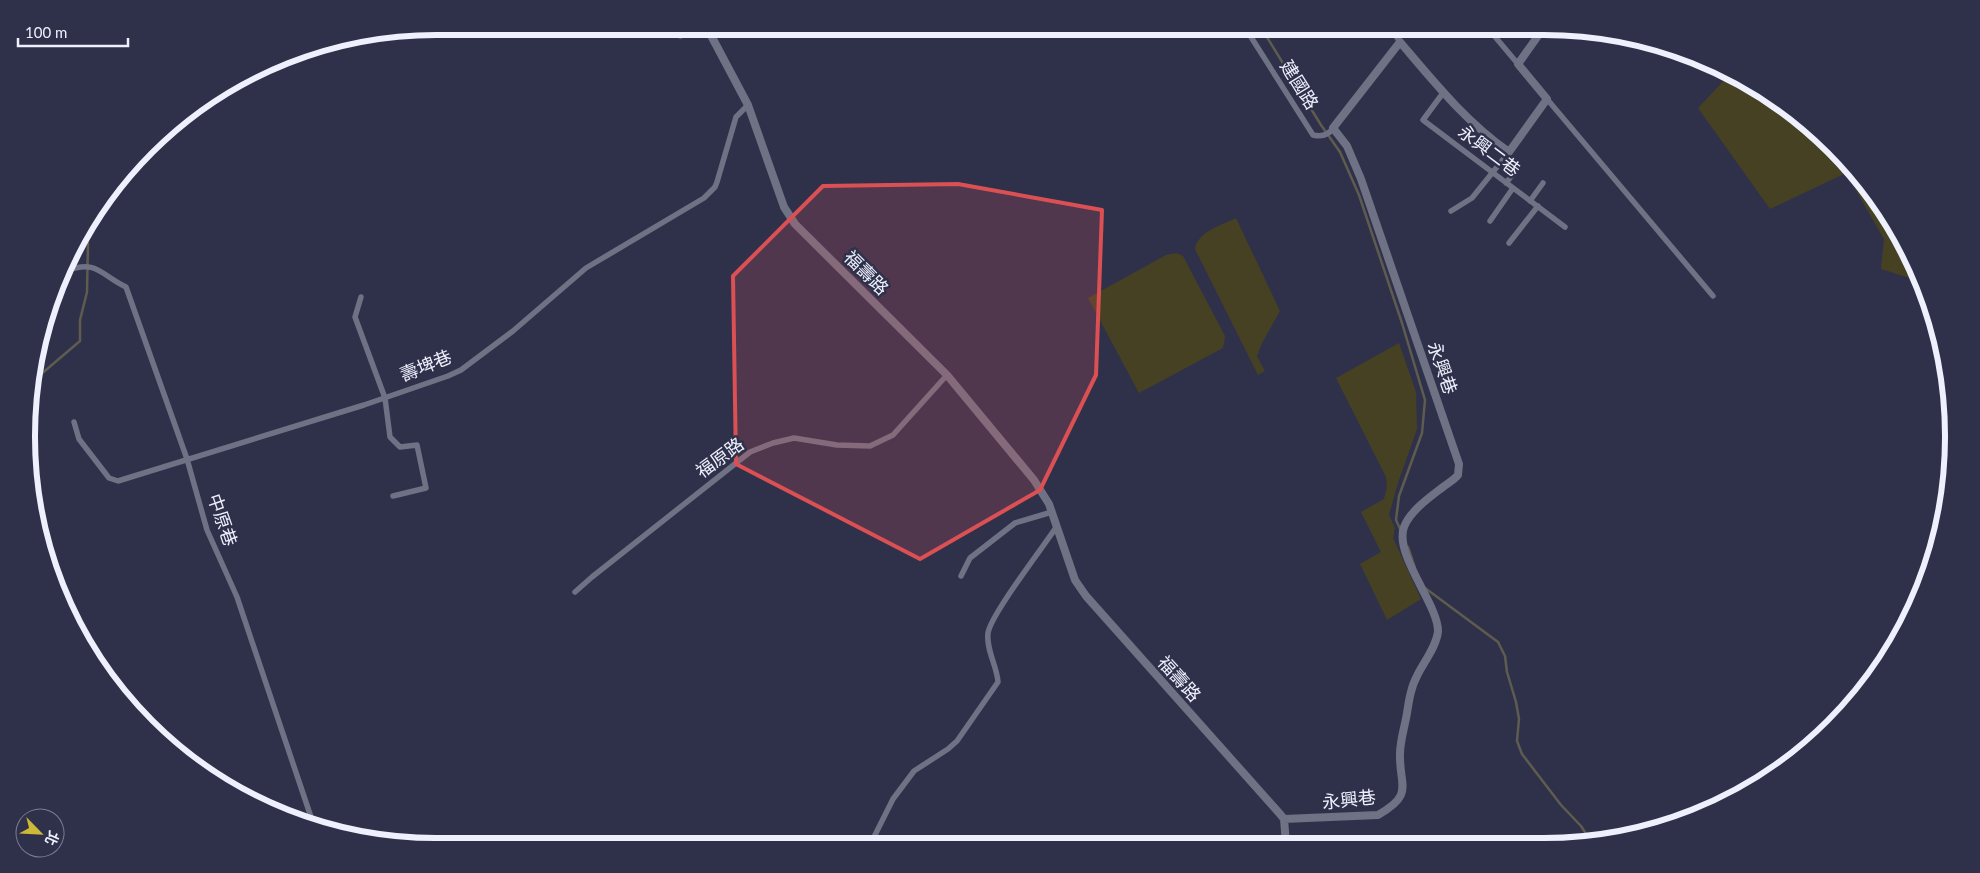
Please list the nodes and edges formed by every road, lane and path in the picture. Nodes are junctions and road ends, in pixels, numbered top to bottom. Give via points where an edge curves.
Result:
1 (711, 35) edge
2 (1250, 35) edge
3 (1395, 35) edge
4 (1494, 35) edge
5 (1539, 35) edge
6 (1400, 42) junction
7 (1518, 64) junction
8 (1443, 93) junction
9 (1547, 99) junction
10 (748, 105) junction
11 (1329, 132) junction
12 (1509, 152) junction
13 (1517, 169) dead end
14 (1493, 173) junction
15 (1506, 183) junction
16 (1543, 183) dead end
17 (1513, 188) junction
18 (1530, 201) junction
19 (1538, 206) junction
20 (1451, 211) dead end
21 (1490, 220) dead end
22 (1565, 227) dead end
23 (1509, 243) dead end
24 (72, 269) edge
25 (1712, 296) dead end
26 (361, 297) dead end
27 (947, 375) junction
28 (385, 398) junction
29 (74, 422) dead end
30 (187, 459) junction
31 (393, 496) dead end
32 (1052, 512) junction
33 (1057, 526) junction
34 (961, 576) dead end
35 (575, 592) dead end
36 (311, 818) edge
37 (1284, 819) junction
38 (874, 838) edge
39 (1286, 838) edge

1 - 10 street, 福壽路
2 - 11 street, 建國路 via 1313,135
3 - 6 street
4 - 7 street
5 - 7 street
6 - 8 street
6 - 11 street
7 - 9 street
8 - 12 street via 1485,135
8 - 14 street, 永興二巷 via 1422,120
9 - 12 street
9 - 25 street
10 - 27 street, 福壽路 via 784,208 795,224
10 - 28 street, 壽埤巷 via 736,117 717,182 704,198 586,268 513,331 461,370
11 - 37 street, 永興巷 via 1347,146 1361,178 1459,464 1458,475 1416,509 1404,526 1402,536 1438,632 1410,695 1400,752 1403,790 1390,809 1378,815
12 - 14 street
13 - 15 street
14 - 15 street, 永興二巷
14 - 20 street via 1472,198
15 - 17 street, 永興二巷
16 - 18 street
17 - 18 street, 永興二巷
17 - 21 street
18 - 19 street, 永興二巷
19 - 22 street, 永興二巷
19 - 23 street
24 - 30 street, 中原巷 via 90,266 126,287
26 - 28 street via 355,317
27 - 32 street, 福壽路 via 1034,480
27 - 35 street, 福原路 via 893,435 870,446 794,438 750,452
28 - 30 street, 壽埤巷
28 - 31 street via 390,437 400,447 416,445 426,488
29 - 30 street, 壽埤巷 via 79,439 109,478 118,481
30 - 36 street, 中原巷 via 207,530 237,597
32 - 33 street, 福壽路
32 - 34 street via 1015,523 970,558
33 - 37 street, 福壽路 via 1075,580 1086,596
33 - 38 street via 988,631 998,682 957,741 914,771 893,799
37 - 39 street

